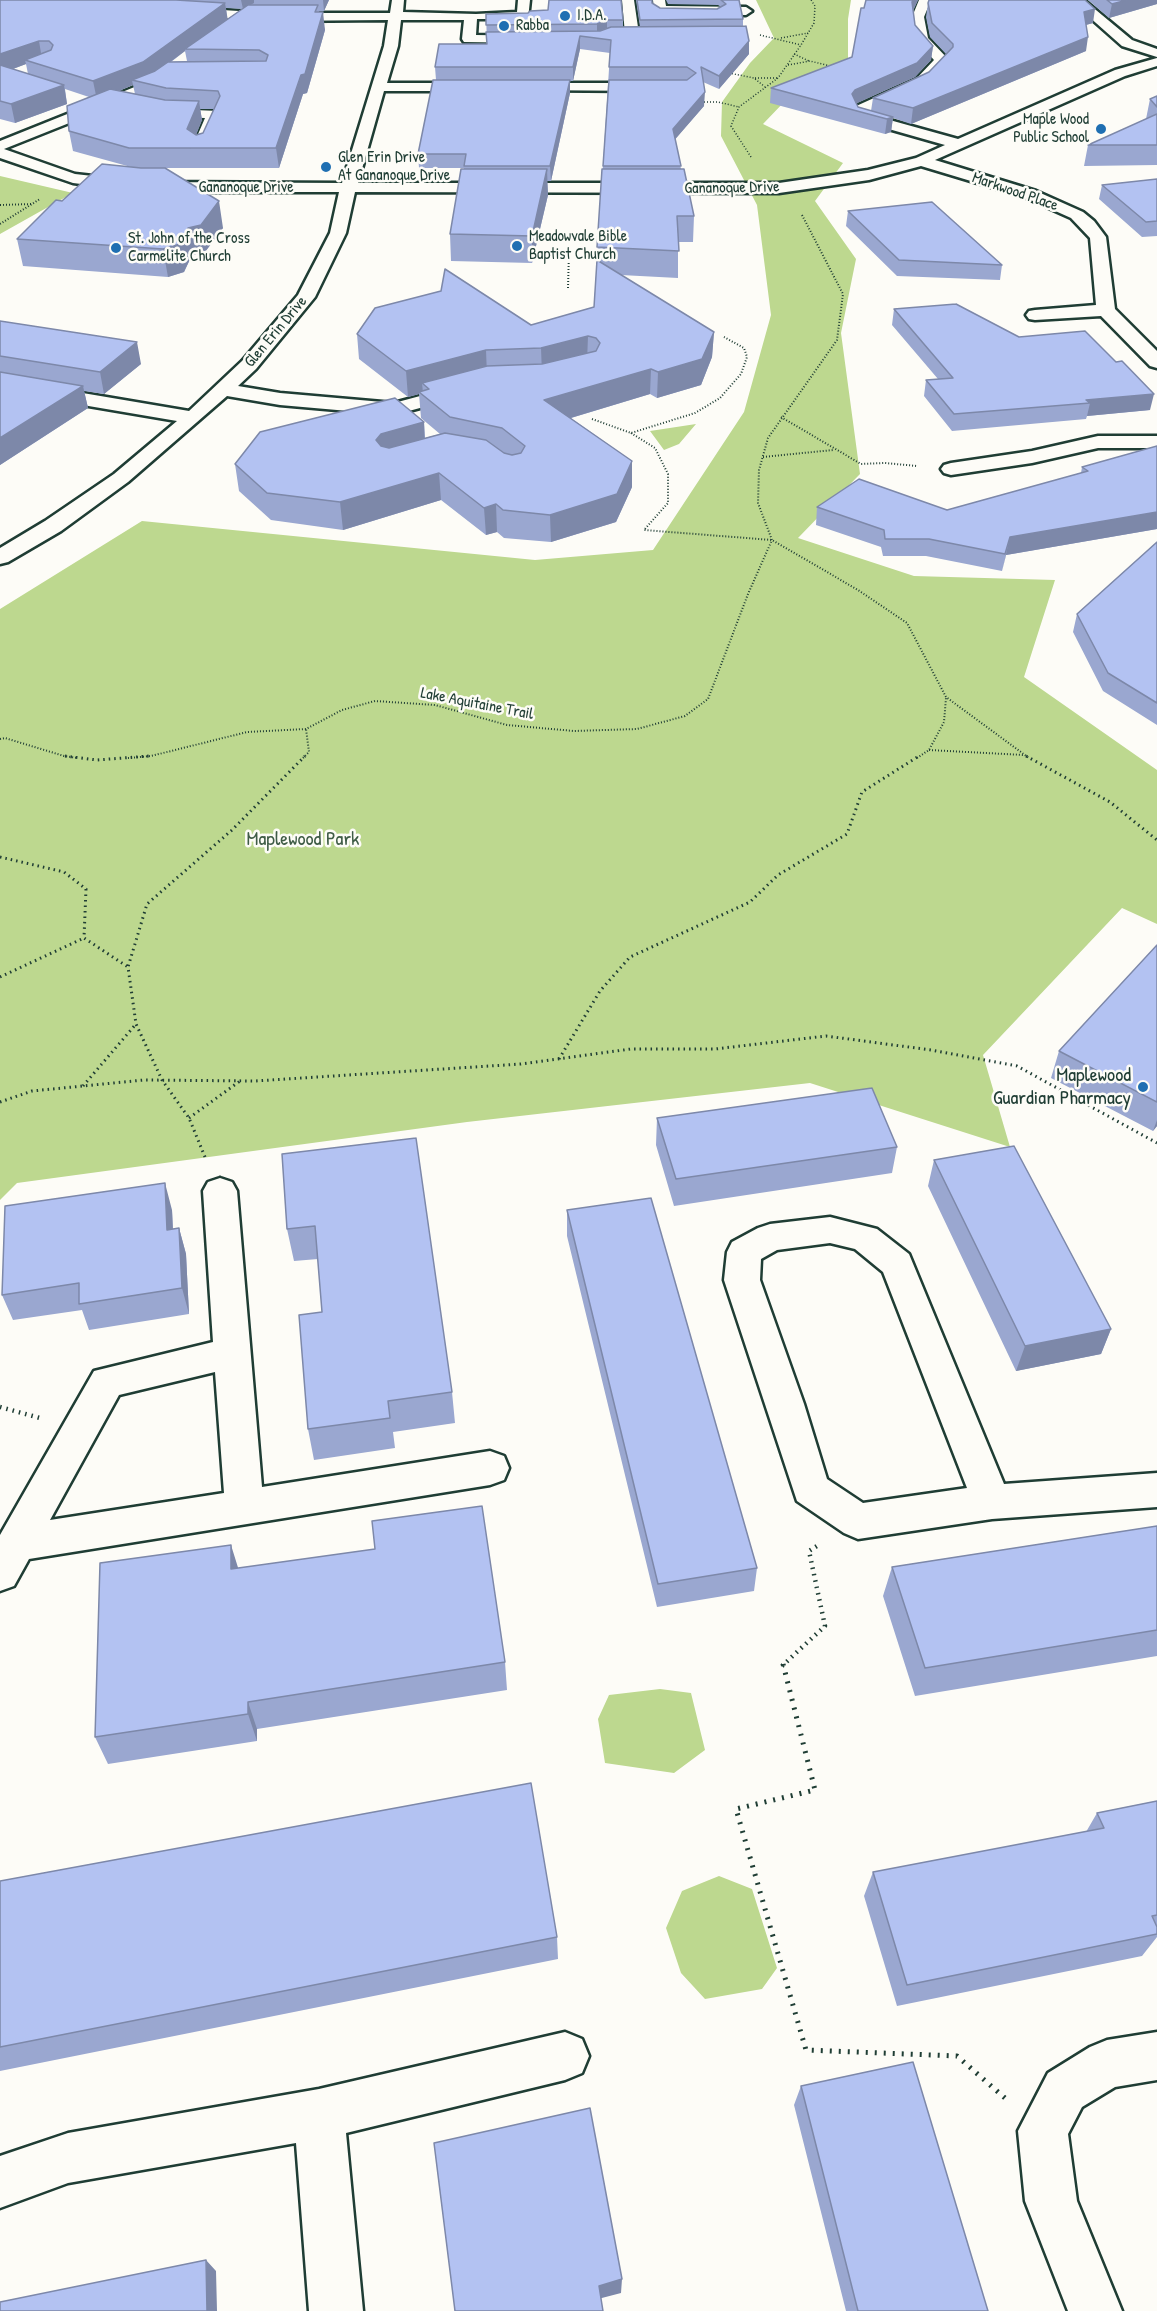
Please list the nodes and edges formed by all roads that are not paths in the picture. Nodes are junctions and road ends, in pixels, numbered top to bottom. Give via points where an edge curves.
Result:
1 (165, 0) edge
2 (259, 0) edge
3 (398, 0) edge
4 (475, 0) edge
5 (524, 0) edge
6 (628, 0) edge
7 (659, 0) edge
8 (925, 0) edge
9 (1076, 0) edge
10 (746, 11) dead end
11 (249, 15) junction
12 (471, 16) junction
13 (395, 17) junction
14 (233, 27) edge
15 (615, 34) edge
16 (552, 38) edge
17 (1157, 53) edge
18 (1157, 62) edge
19 (189, 68) edge
20 (378, 87) junction
21 (487, 87) edge
22 (511, 87) edge
23 (686, 87) edge
24 (78, 100) edge
25 (105, 104) junction
26 (959, 144) junction
27 (0, 146) edge
28 (200, 148) edge
29 (0, 153) edge
30 (921, 161) junction
31 (348, 188) junction
32 (1106, 310) junction
33 (1035, 315) dead end
34 (1157, 362) edge
35 (0, 385) edge
36 (475, 387) edge
37 (224, 390) junction
38 (394, 409) junction
39 (193, 418) junction
40 (411, 423) edge
41 (1157, 442) edge
42 (951, 469) road end
43 (3, 552) edge
44 (220, 1191) road end
45 (232, 1353) junction
46 (490, 1468) dead end
47 (1157, 1490) edge
48 (992, 1502) junction
49 (244, 1505) junction
50 (8, 1558) edge
51 (566, 2056) dead end
52 (1157, 2056) edge
53 (319, 2114) junction
54 (0, 2182) edge
55 (336, 2311) edge
56 (1095, 2311) edge

1 - 11 street via 162,6 168,11
2 - 11 street
3 - 13 street, Glen Erin Drive
4 - 12 street
5 - 12 street via 523,16
6 - 15 street via 638,34
7 - 10 street via 660,10
8 - 26 street via 918,17 922,39 942,60 921,82 859,110 862,117
9 - 17 street via 1127,43
11 - 13 street
11 - 14 street
12 - 13 street
12 - 16 street via 469,39
13 - 20 street, Glen Erin Drive
18 - 26 street, Gananoque Drive via 1120,73
19 - 25 street
20 - 21 street
20 - 31 street, Glen Erin Drive
22 - 23 street
24 - 25 street
25 - 27 street
25 - 28 street via 169,113 214,114
26 - 30 street, Gananoque Drive
29 - 31 street, Gananoque Drive via 73,178 146,187
30 - 31 street, Gananoque Drive via 869,175 779,188
30 - 32 street, Markwood Place via 1030,194 1077,215 1098,237
31 - 37 street, Glen Erin Drive via 338,232 306,297
32 - 33 street
32 - 34 street
35 - 39 street
36 - 38 street
37 - 38 street
37 - 39 street, Glen Erin Drive
38 - 40 street
39 - 43 street, Glen Erin Drive via 122,478 53,526
41 - 42 street via 1098,442
44 - 45 street
45 - 49 street
45 - 50 street via 107,1382
46 - 49 street
47 - 48 street
48 - 48 street via 858,1521 811,1490 742,1280 744,1252 770,1237 830,1230 866,1238 897,1264
49 - 50 street
51 - 53 street
52 - 56 street via 1107,2064 1065,2090 1043,2131 1051,2201
53 - 54 street via 68,2158
53 - 55 street

